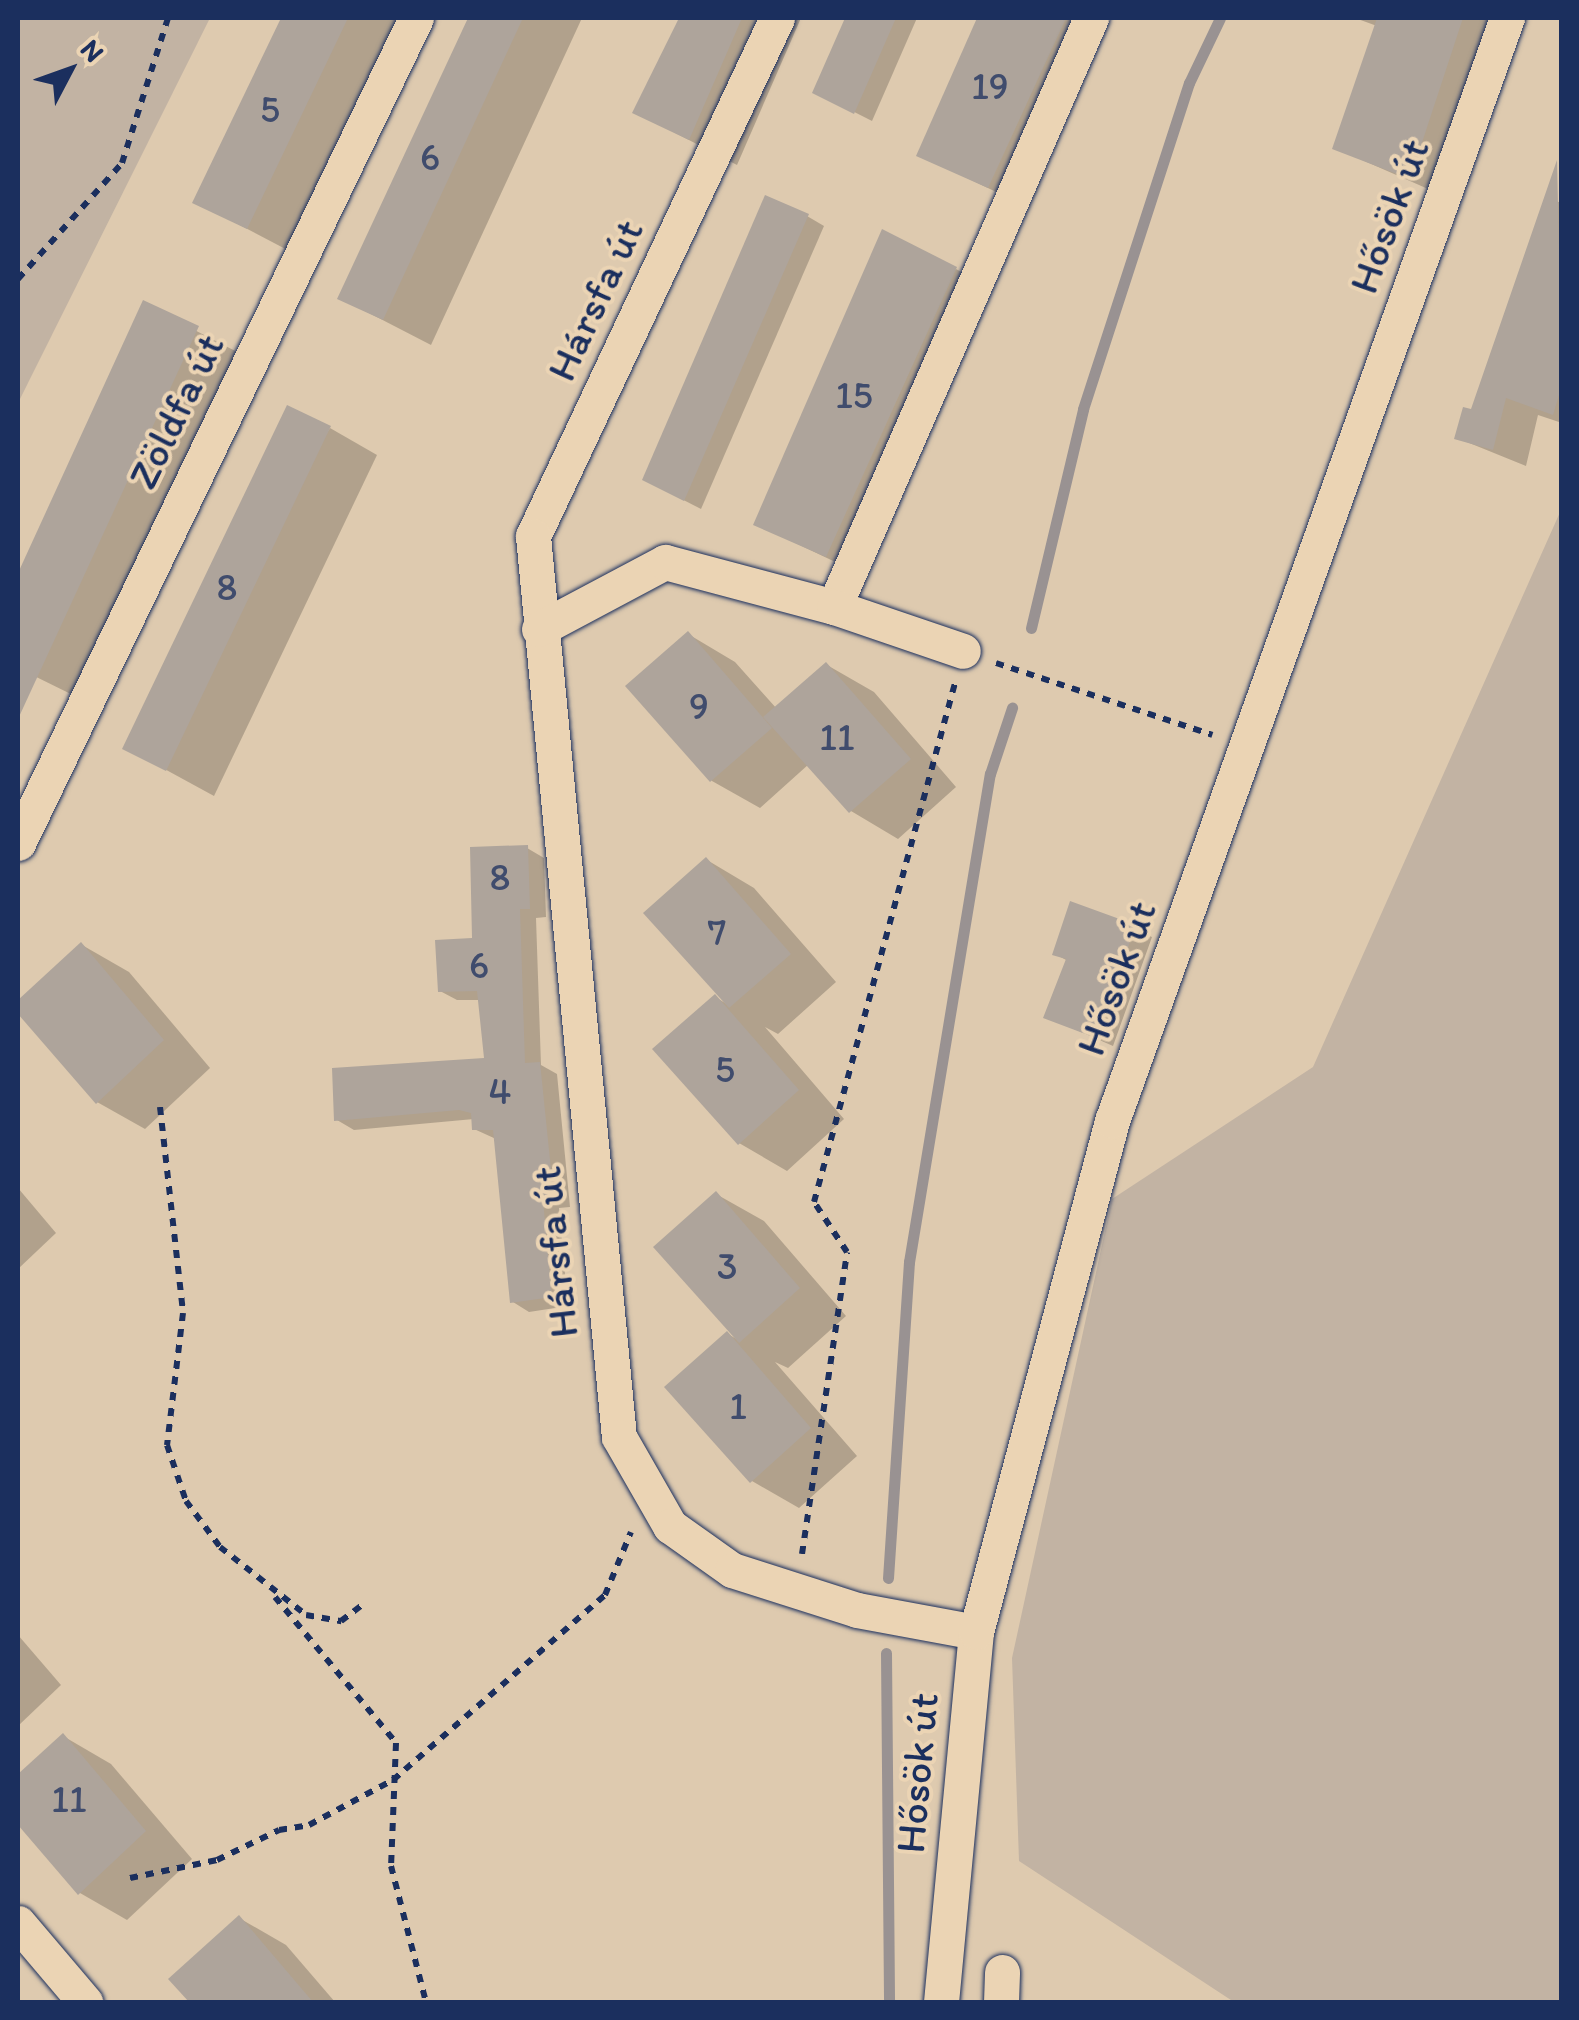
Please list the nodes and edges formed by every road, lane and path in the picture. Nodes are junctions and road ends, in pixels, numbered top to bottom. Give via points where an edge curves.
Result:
1 (168, 18) edge
2 (416, 18) edge
3 (777, 18) edge
4 (1091, 18) edge
5 (1507, 18) edge
6 (18, 279) edge
7 (834, 608) junction
8 (538, 629) junction
9 (963, 652) junction
10 (1246, 747) junction
11 (18, 843) edge
12 (160, 1106) dead end
13 (649, 1489) junction
14 (270, 1592) junction
15 (796, 1594) junction
16 (365, 1604) dead end
17 (976, 1632) junction
18 (393, 1780) junction
19 (130, 1878) dead end
20 (18, 1923) edge
21 (85, 2002) edge
22 (426, 2002) edge
23 (941, 2002) edge

1 - 6 path via 122,163
2 - 11 street, Zöldfa út
3 - 8 street, Hársfa út via 534,536
4 - 7 street
5 - 10 street, Hősök út
7 - 8 street via 665,562
7 - 9 street
8 - 13 street, Hársfa út via 619,1437
9 - 10 path
9 - 15 path via 814,1202 847,1252
10 - 17 street, Hősök út via 1112,1121
12 - 14 path via 183,1314 167,1445 186,1502 220,1548
13 - 15 street, Hársfa út via 670,1526 732,1570
13 - 18 path via 605,1595
14 - 16 path via 306,1615 342,1621
14 - 18 path via 396,1743
15 - 17 street, Hársfa út
17 - 23 street, Hősök út
18 - 19 path via 310,1824 278,1830 217,1860
18 - 22 path via 391,1866
20 - 21 street

